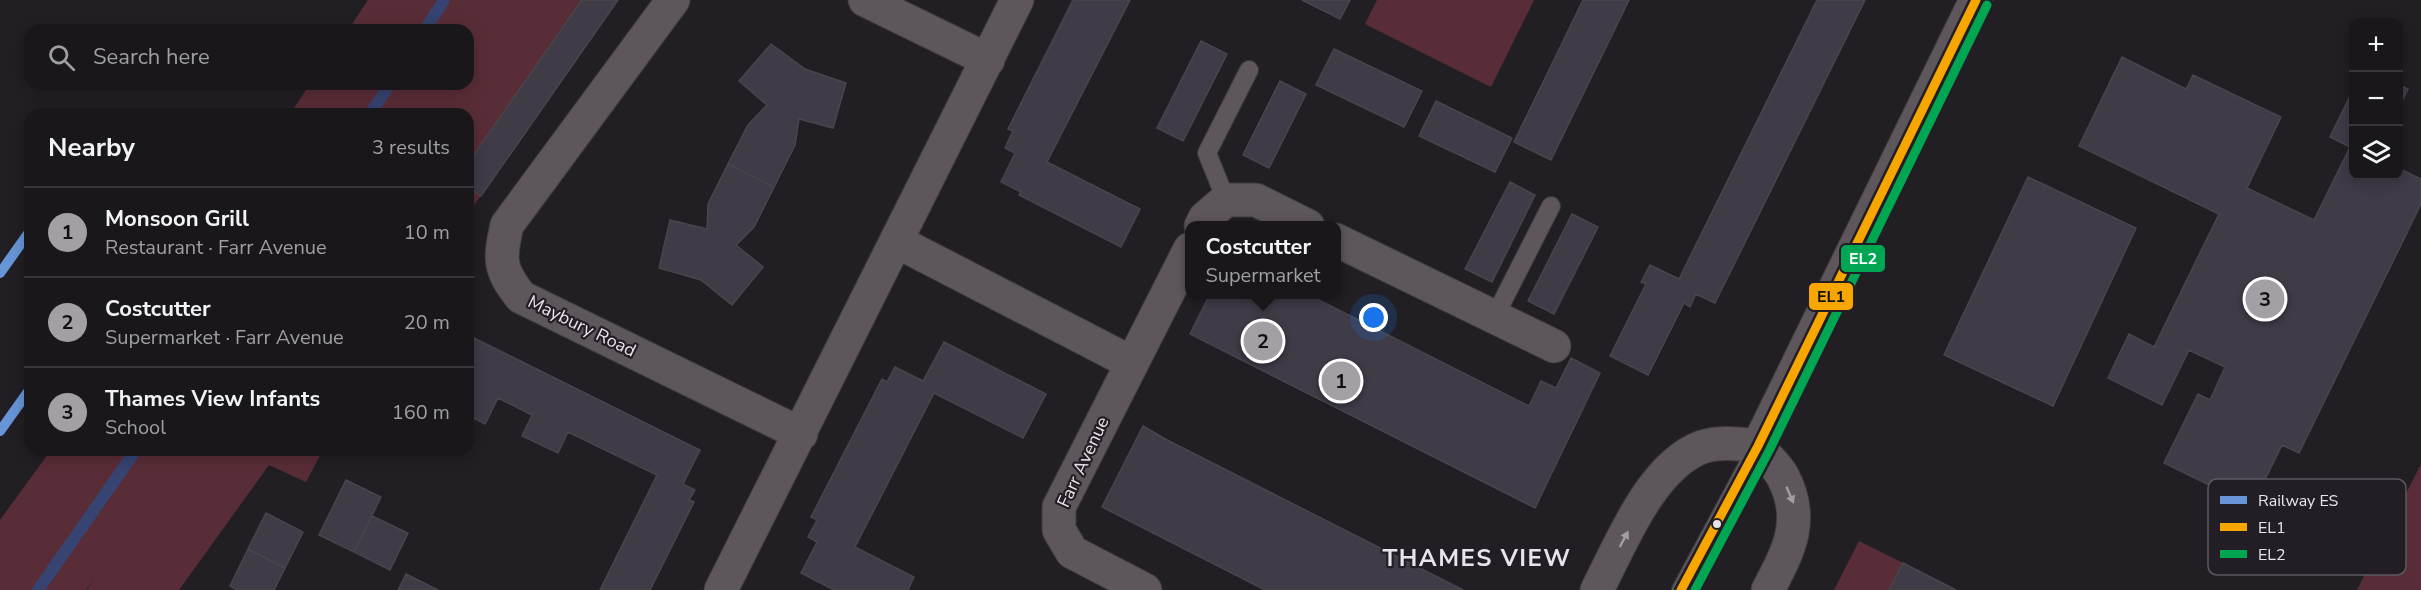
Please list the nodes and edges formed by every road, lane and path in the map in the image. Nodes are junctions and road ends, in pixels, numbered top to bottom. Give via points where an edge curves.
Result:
1 (673, 0) edge
2 (865, 0) edge
3 (1017, 0) edge
4 (1976, 0) edge
5 (988, 60) junction
6 (1249, 70) dead end
7 (1226, 200) junction
8 (1551, 206) dead end
9 (1204, 221) edge
10 (1300, 221) edge
11 (896, 241) junction
12 (1341, 242) edge
13 (1185, 259) edge
14 (1494, 318) junction
15 (1554, 346) dead end
16 (1132, 363) junction
17 (801, 434) junction
18 (1758, 446) junction
19 (721, 590) edge
20 (1145, 590) edge
21 (1597, 590) edge
22 (1681, 590) edge
23 (1768, 590) edge

1 - 17 street, Maybury Road via 507,225 501,250 504,276 521,297
2 - 5 street
3 - 5 street
4 - 18 street
5 - 11 street
6 - 7 lane via 1207,153
7 - 9 street
7 - 10 street via 1256,200
8 - 14 lane
11 - 16 street
11 - 17 street
12 - 14 street
13 - 16 street, Farr Avenue
14 - 15 street
16 - 20 street, Farr Avenue via 1059,507 1059,530 1072,552
17 - 19 street
21 -> 18 street via 1652,488 1672,465 1702,447 1732,443
18 - 22 lane
18 -> 23 street via 1781,475 1795,507 1793,531

